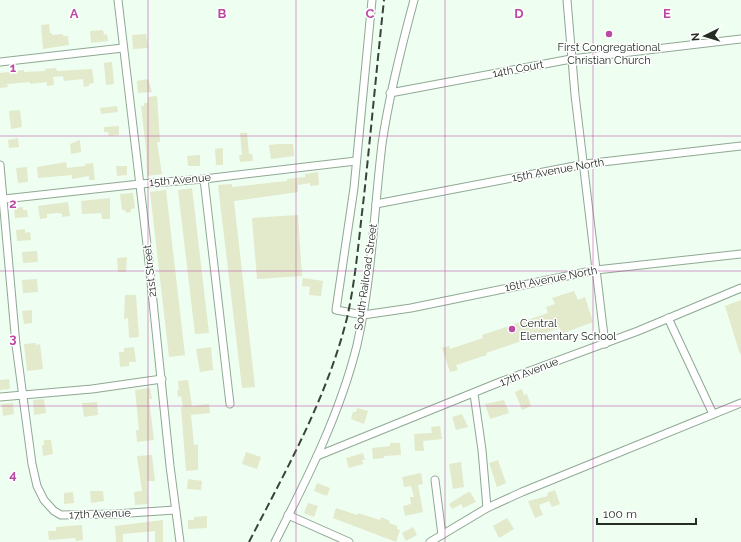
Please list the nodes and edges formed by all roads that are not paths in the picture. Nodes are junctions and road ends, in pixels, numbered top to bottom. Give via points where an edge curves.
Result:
1 (118, 0) edge
2 (372, 0) edge
3 (414, 0) edge
4 (567, 0) edge
5 (741, 39) edge
6 (123, 48) junction
7 (571, 59) junction
8 (0, 62) edge
9 (390, 93) junction
10 (741, 146) edge
11 (356, 161) junction
12 (585, 164) junction
13 (0, 165) edge
14 (204, 179) junction
15 (140, 184) junction
16 (4, 199) junction
17 (376, 204) junction
18 (2, 211) edge
19 (741, 254) edge
20 (596, 270) junction
21 (741, 288) edge
22 (363, 315) junction
23 (668, 318) junction
24 (605, 344) junction
25 (162, 379) junction
26 (474, 394) junction
27 (23, 395) junction
28 (0, 396) edge
29 (741, 403) edge
30 (230, 404) dead end
31 (713, 414) junction
32 (317, 456) junction
33 (435, 480) dead end
34 (487, 508) junction
35 (174, 510) junction
36 (288, 515) junction
37 (442, 535) junction
38 (180, 542) edge
39 (275, 542) edge
40 (349, 542) edge
41 (430, 542) edge

1 - 6 street, 21st Street
2 - 11 street
3 - 9 street, South Railroad Street
4 - 7 street
5 - 7 street, 14th Court
6 - 8 street
6 - 15 street, 21st Street
7 - 9 street, 14th Court
7 - 12 street
9 - 17 street, South Railroad Street
10 - 12 street, 15th Avenue North
11 - 14 street, 15th Avenue
11 - 22 street, 16th Avenue North via 336,310
12 - 17 street, 15th Avenue North
12 - 20 street
13 - 16 street, 17th Avenue
14 - 15 street, 15th Avenue
14 - 30 street
15 - 16 street, 15th Avenue
15 - 25 street, 21st Street
16 - 18 street, 17th Avenue
17 - 22 street, South Railroad Street
18 - 27 street, 17th Avenue
19 - 20 street, 16th Avenue North
20 - 22 street, 16th Avenue North via 411,308
20 - 24 street
21 - 23 street, 17th Avenue
22 - 32 street, South Railroad Street via 351,366
23 - 24 street, 17th Avenue
23 - 31 street
24 - 26 street, 17th Avenue
25 - 27 street
25 - 35 street, 21st Street
26 - 32 street, 17th Avenue
26 - 34 street
27 - 28 street
27 - 35 street, 17th Avenue via 37,486 44,500 54,511 68,516
29 - 31 street
31 - 34 street
32 - 36 street, South Railroad Street
33 - 37 street
34 - 37 street
35 - 38 street, 21st Street
36 - 39 street, South Railroad Street
36 - 40 street
37 - 41 street

